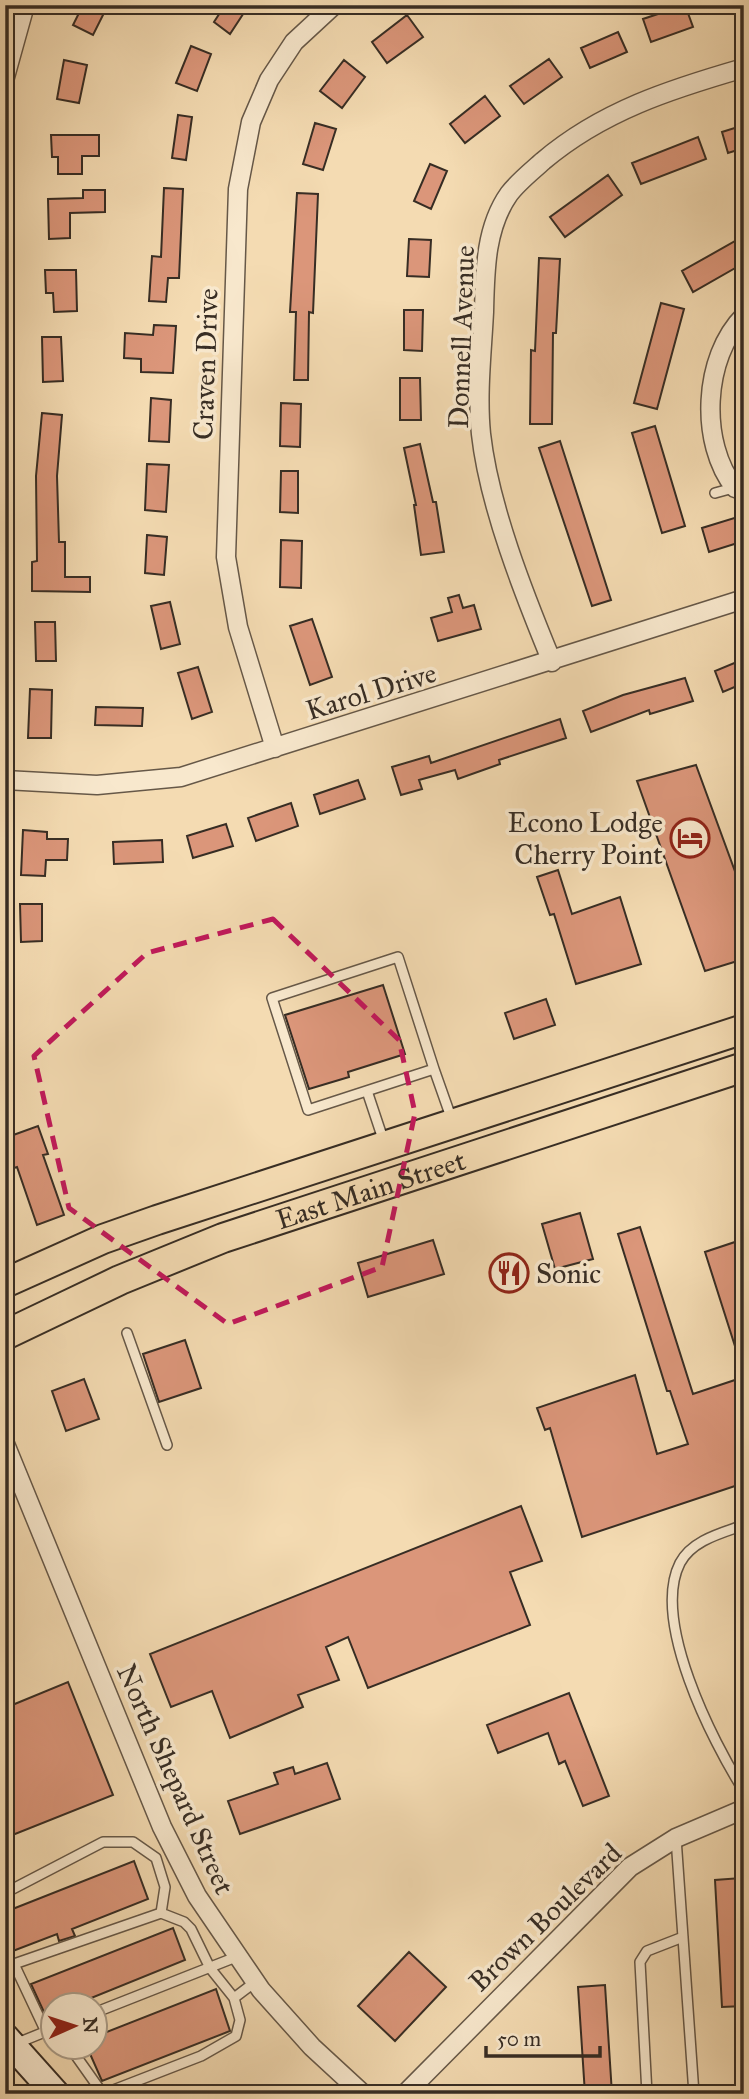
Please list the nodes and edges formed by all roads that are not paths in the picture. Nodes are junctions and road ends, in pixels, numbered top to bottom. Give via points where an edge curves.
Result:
1 (25, 5) edge
2 (334, 5) edge
3 (744, 68) edge
4 (5, 77) edge
5 (744, 316) edge
6 (739, 486) edge
7 (715, 493) dead end
8 (744, 600) edge
9 (552, 662) junction
10 (275, 748) junction
11 (5, 780) edge
12 (744, 1029) edge
13 (744, 1048) edge
14 (744, 1067) edge
15 (434, 1069) junction
16 (367, 1091) junction
17 (665, 1093) junction
18 (453, 1123) junction
19 (385, 1145) junction
20 (306, 1171) junction
21 (318, 1206) junction
22 (103, 1239) junction
23 (5, 1283) edge
24 (5, 1303) edge
25 (127, 1334) dead end
26 (5, 1335) edge
27 (5, 1444) edge
28 (167, 1446) dead end
29 (744, 1525) edge
30 (744, 1791) edge
31 (744, 1809) edge
32 (676, 1838) junction
33 (173, 1850) junction
34 (156, 1858) junction
35 (5, 1893) edge
36 (161, 1913) junction
37 (683, 1937) junction
38 (236, 1957) junction
39 (10, 1966) edge
40 (210, 1968) junction
41 (255, 1982) junction
42 (234, 1998) junction
43 (108, 2008) edge
44 (38, 2012) edge
45 (38, 2033) edge
46 (9, 2041) edge
47 (79, 2060) edge
48 (56, 2094) edge
49 (103, 2094) edge
50 (363, 2094) edge
51 (405, 2094) edge
52 (647, 2094) edge
53 (694, 2094) edge

1 - 4 street
2 - 10 street, Craven Drive via 294,42 269,79 251,122 238,189 226,557 238,627
3 - 9 street, Donnell Avenue via 645,99 591,126 510,192 492,229 480,408 484,452 507,535
5 - 6 street via 721,350 712,404 712,445 726,477
6 - 7 lane
8 - 9 street, Karol Drive
9 - 10 street, Karol Drive
10 - 11 street, Karol Drive via 157,781 97,785
12 - 18 main road, East Main Street
13 - 17 main road via 708,1062
14 - 17 main road, East Main Street
15 - 16 lane
15 - 16 lane via 398,957 272,998 308,1110
15 - 18 lane
16 - 19 lane
17 - 21 main road, East Main Street
18 - 19 main road, East Main Street
19 - 20 main road, East Main Street
20 - 21 main road
20 - 22 main road, East Main Street
21 - 26 main road, East Main Street via 172,1258
22 - 23 main road, East Main Street
22 - 24 main road
25 - 28 lane
27 - 33 street, North Shepard Street
29 - 30 lane via 705,1539 681,1562 671,1607 698,1700
31 - 32 street, Brown Boulevard
32 - 37 lane
32 - 51 street, Brown Boulevard via 630,1867 599,1895
33 - 34 lane
33 - 38 street, North Shepard Street
34 - 35 lane via 132,1842 103,1842
34 - 36 lane via 165,1887
36 - 39 lane
36 - 40 lane via 191,1929
37 - 52 lane via 647,1951 640,1962
37 - 53 lane
38 - 40 lane
38 - 41 street, North Shepard Street
39 - 44 lane
40 - 42 lane
40 - 43 lane
41 - 42 lane
41 - 50 street, North Shepard Street via 312,2047
42 - 49 lane via 240,2020 236,2036 201,2056
45 - 46 lane
46 - 48 street
47 - 49 lane

